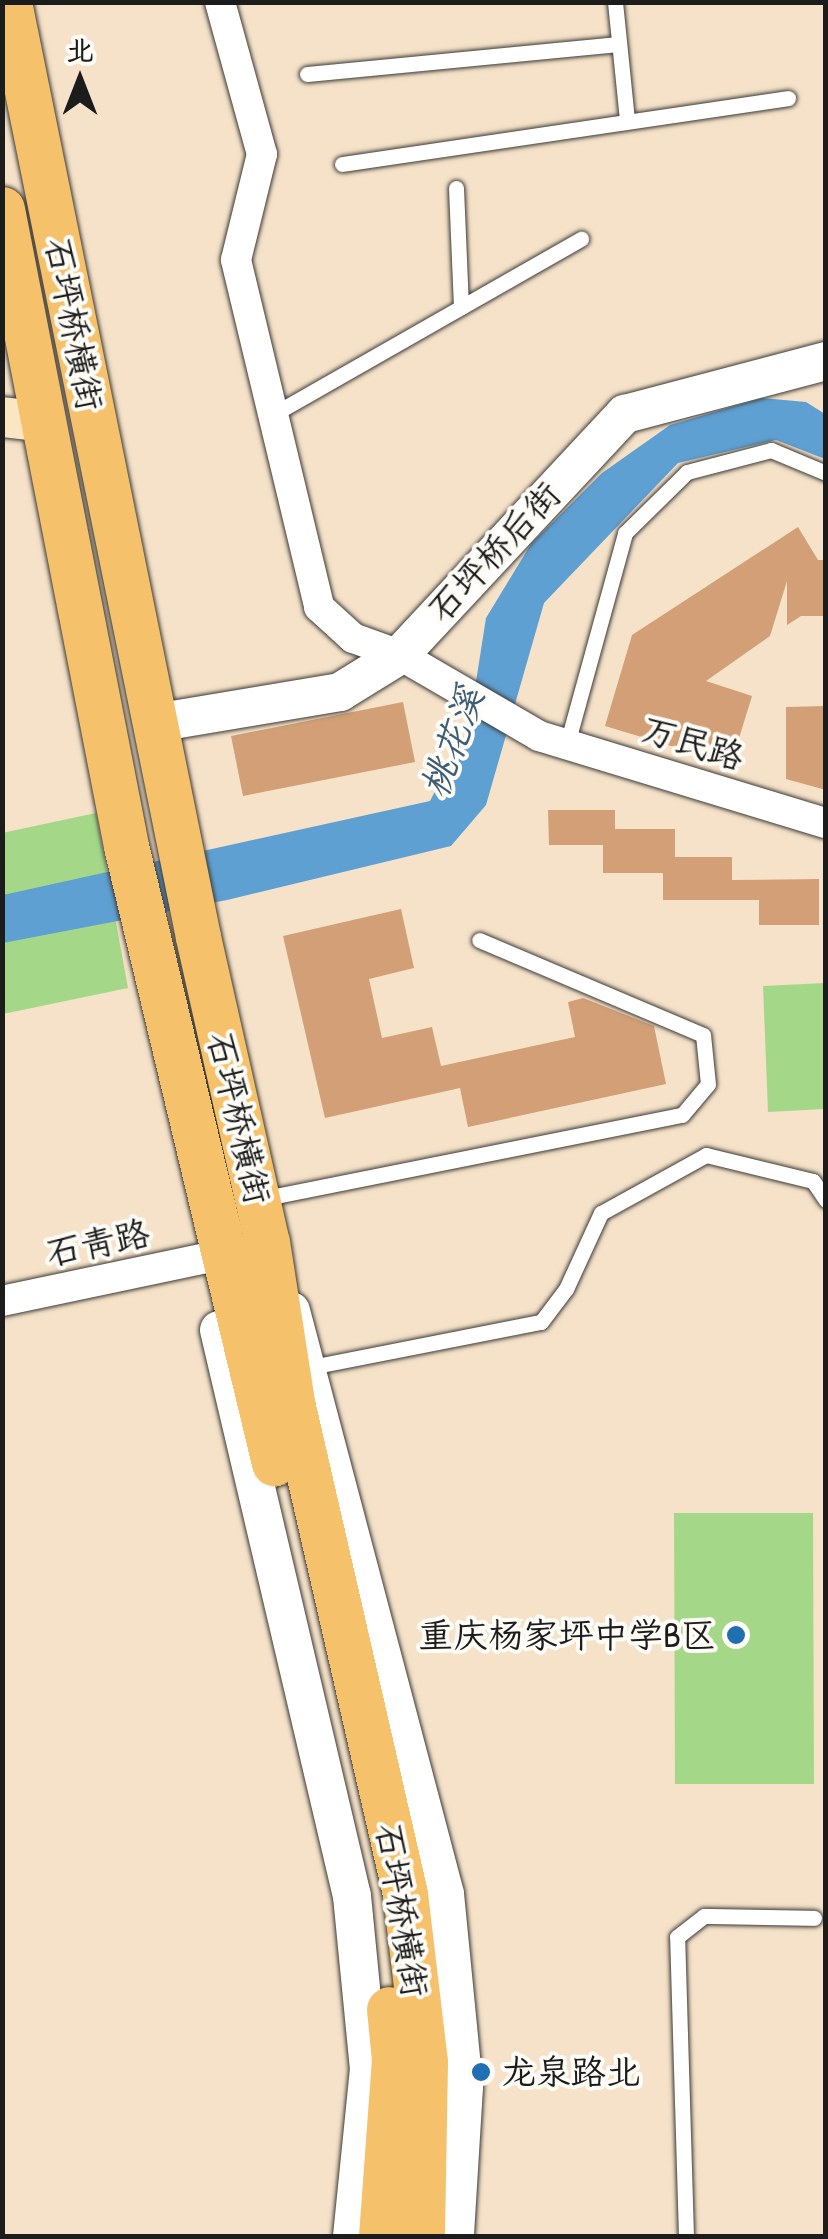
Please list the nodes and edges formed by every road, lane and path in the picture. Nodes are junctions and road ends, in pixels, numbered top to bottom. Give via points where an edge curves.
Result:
1 (9, 2) edge
2 (220, 2) edge
3 (615, 2) edge
4 (619, 44) junction
5 (306, 74) dead end
6 (788, 98) dead end
7 (626, 122) junction
8 (342, 164) dead end
9 (456, 188) dead end
10 (2, 209) edge
11 (580, 239) dead end
12 (7, 265) edge
13 (461, 307) junction
14 (826, 361) edge
15 (272, 415) junction
16 (24, 420) edge
17 (826, 473) edge
18 (406, 659) junction
19 (155, 722) junction
20 (553, 740) junction
21 (826, 823) edge
22 (478, 940) dead end
23 (207, 1183) junction
24 (826, 1200) edge
25 (262, 1221) junction
26 (210, 1257) junction
27 (2, 1302) edge
28 (311, 1367) junction
29 (814, 1918) dead end
30 (352, 2236) edge
31 (381, 2236) edge
32 (422, 2236) edge
33 (455, 2236) edge
34 (686, 2236) edge

1 - 19 main road, 石坪桥横街
2 - 15 street, 万民路 via 262,154 236,260
3 - 4 lane
4 - 5 lane
4 - 7 lane
6 - 7 lane
7 - 8 lane
9 - 13 lane
10 - 12 main road, 石坪桥横街
11 - 13 lane
12 - 16 main road, 石坪桥横街
13 - 15 lane
14 - 18 street, 石坪桥后街 via 626,414
15 - 18 street, 万民路 via 319,607 353,638
16 - 23 main road, 石坪桥横街
17 - 20 lane via 771,450 688,472 626,534
18 - 19 street, 石坪桥后街 via 340,692
18 - 20 street, 万民路
19 - 25 main road, 石坪桥横街
20 - 21 street, 万民路
22 - 25 lane via 702,1035 708,1084 682,1115
23 - 26 street
23 - 31 main road, 石坪桥横街 via 378,1895 394,2060
24 - 28 lane via 814,1181 706,1156 602,1212 566,1289 542,1322
25 - 28 street
25 - 32 main road, 石坪桥横街 via 292,1402 405,1894 425,2062
26 - 27 street, 石青路
26 - 30 street via 218,1327 352,1896 369,2069
28 - 33 street via 445,1894 464,2088
29 - 34 lane via 704,1916 677,1937

